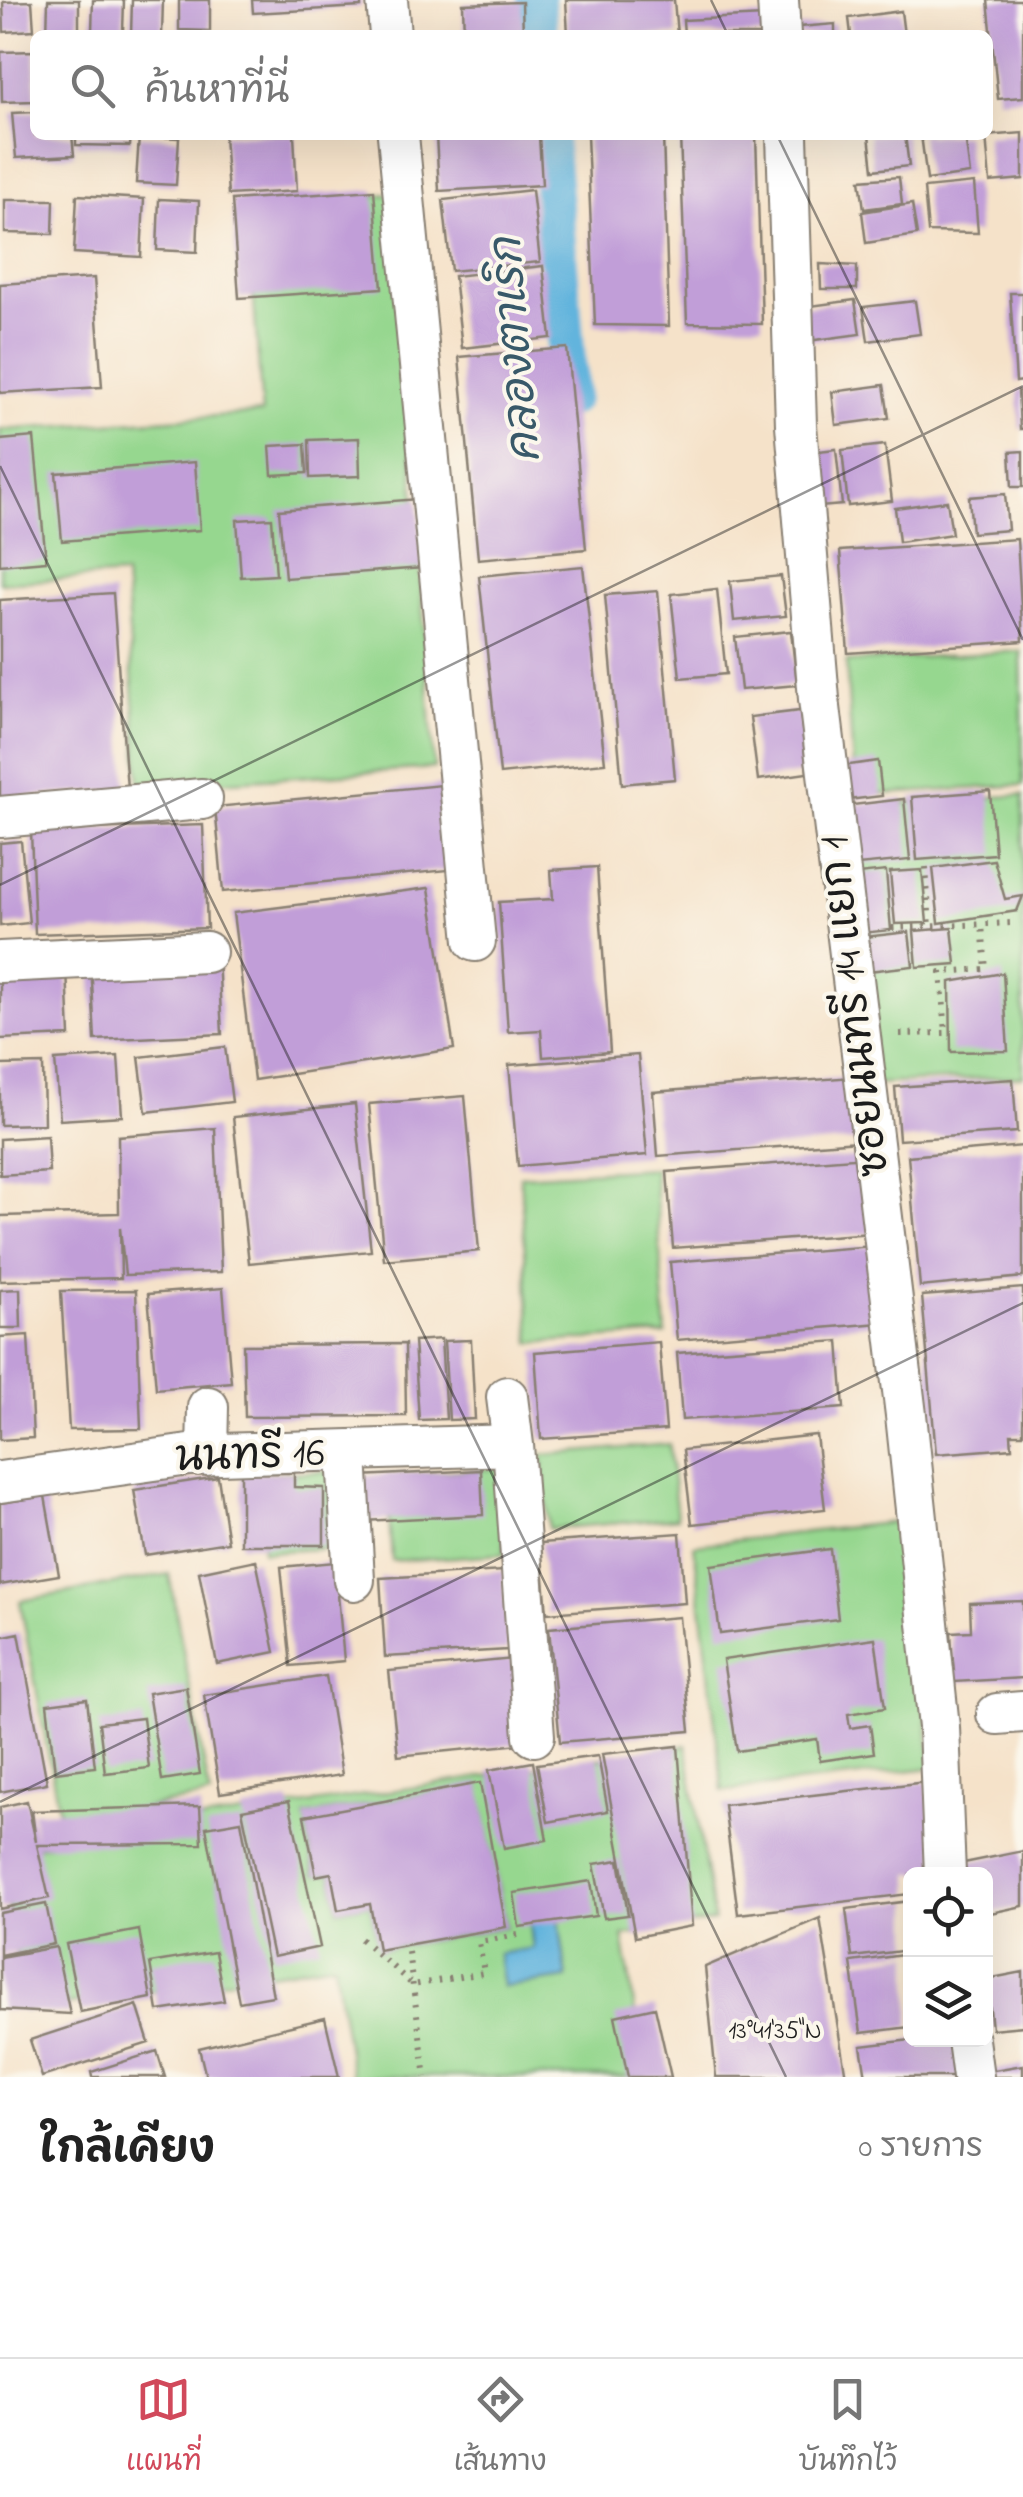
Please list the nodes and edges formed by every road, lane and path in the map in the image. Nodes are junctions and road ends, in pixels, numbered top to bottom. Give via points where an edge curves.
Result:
1 (387, 0) edge
2 (778, 0) edge
3 (390, 30) edge
4 (780, 30) edge
5 (398, 140) edge
6 (786, 140) edge
7 (202, 798) dead end
8 (0, 817) edge
9 (926, 868) dead end
10 (982, 924) junction
11 (1012, 924) dead end
12 (930, 926) junction
13 (892, 928) dead end
14 (474, 941) dead end
15 (206, 952) dead end
16 (0, 962) edge
17 (900, 1034) dead end
18 (507, 1397) dead end
19 (208, 1407) dead end
20 (507, 1446) junction
21 (347, 1454) junction
22 (207, 1455) junction
23 (0, 1482) edge
24 (354, 1580) dead end
25 (534, 1736) dead end
26 (945, 1867) edge
27 (518, 1935) dead end
28 (361, 1939) dead end
29 (408, 1952) dead end
30 (413, 1985) junction
31 (969, 2047) edge
32 (426, 2077) edge
33 (974, 2077) edge

1 - 3 street
2 - 4 street
5 - 14 street
6 - 26 street, ซอยนนทรี 14 แยก 1 via 796,425 819,699 908,1434 940,1744
7 - 8 street
9 - 12 path
10 - 11 path
10 - 12 path
10 - 17 path via 986,969 941,972 946,1033
12 - 13 path
15 - 16 street
18 - 20 street
19 - 22 street
20 - 21 street, นนทรี 16
20 - 25 street
21 - 22 street, นนทรี 16
21 - 24 street
22 - 23 street, นนทรี 16
27 - 30 path via 479,1942 484,1973
28 - 30 path
29 - 30 path
30 - 32 path
31 - 33 street

